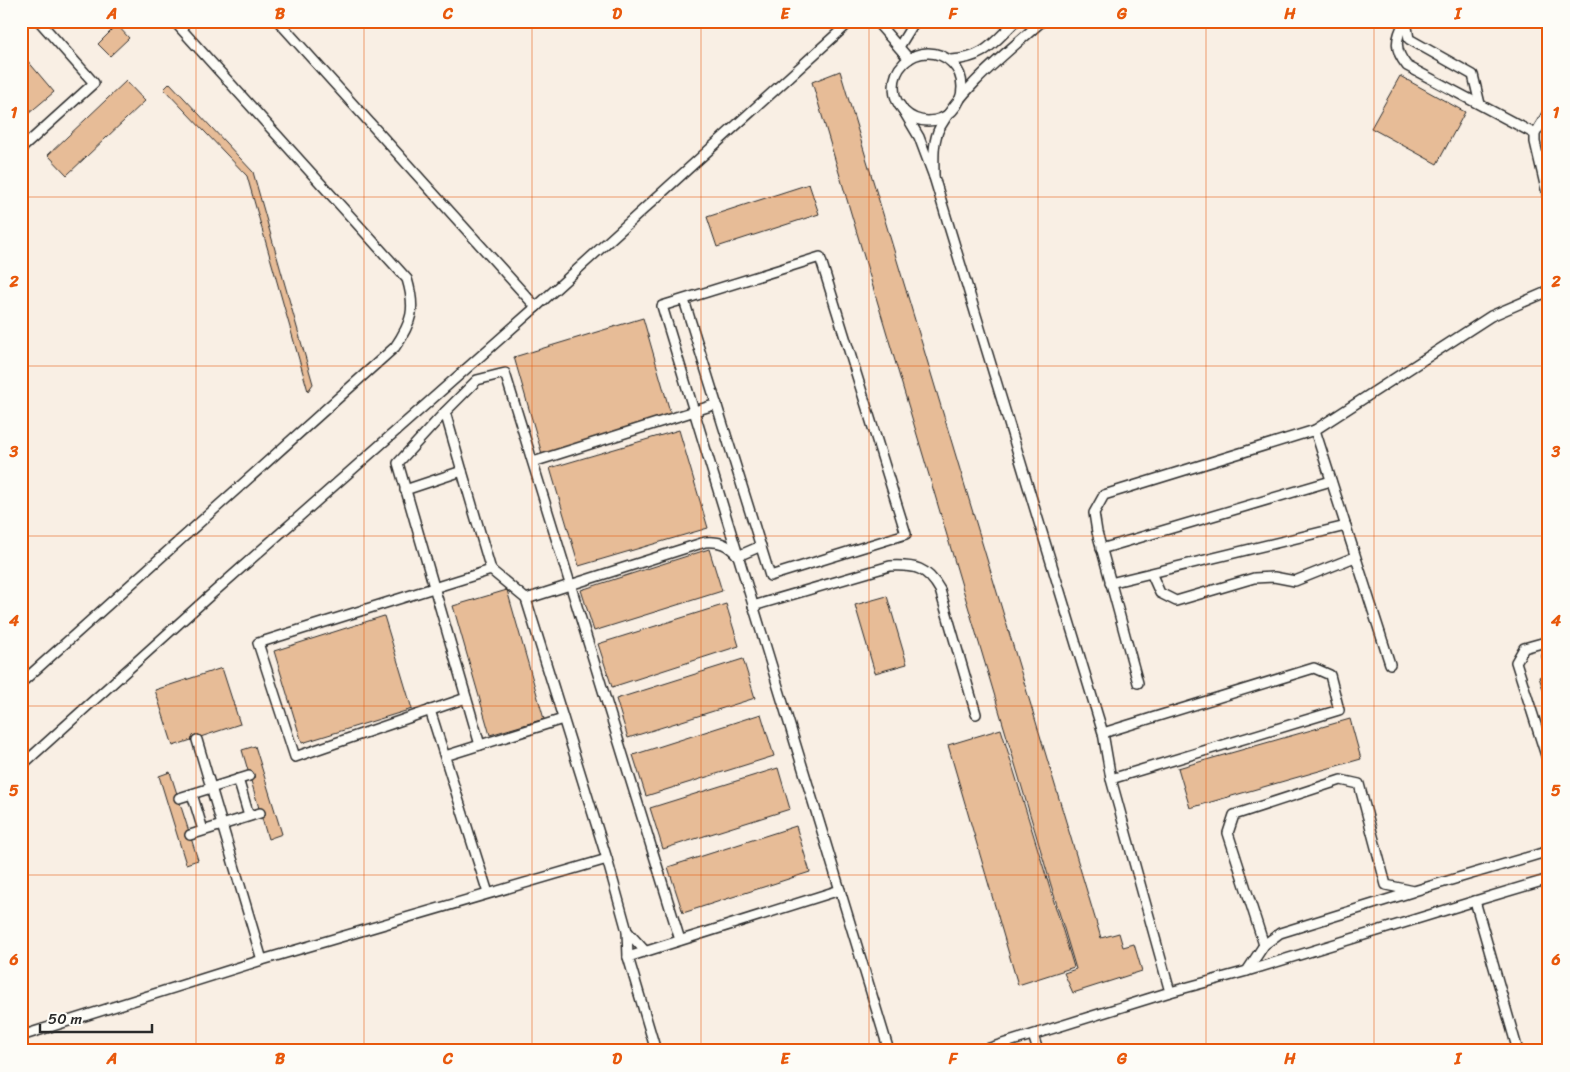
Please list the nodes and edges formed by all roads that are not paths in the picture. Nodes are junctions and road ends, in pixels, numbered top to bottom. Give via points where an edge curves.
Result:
1 (38, 21) edge
2 (174, 21) edge
3 (278, 21) edge
4 (851, 21) edge
5 (876, 21) edge
6 (915, 21) edge
7 (1016, 21) edge
8 (1042, 21) edge
9 (1406, 21) edge
10 (899, 47) junction
11 (909, 59) junction
12 (950, 60) junction
13 (1480, 104) junction
14 (900, 105) junction
15 (954, 108) junction
16 (1549, 111) edge
17 (1535, 134) junction
18 (21, 149) edge
19 (934, 177) junction
20 (1549, 202) edge
21 (1549, 291) edge
22 (684, 300) junction
23 (536, 308) junction
24 (717, 404) junction
25 (694, 411) junction
26 (445, 412) junction
27 (1315, 430) junction
28 (533, 462) junction
29 (462, 471) junction
30 (1331, 481) junction
31 (405, 490) junction
32 (1346, 526) junction
33 (761, 546) junction
34 (1101, 549) junction
35 (738, 556) junction
36 (1355, 557) junction
37 (490, 570) junction
38 (1152, 574) junction
39 (1110, 583) junction
40 (570, 584) junction
41 (434, 588) junction
42 (526, 599) junction
43 (754, 606) junction
44 (1549, 640) edge
45 (1390, 664) dead end
46 (21, 683) edge
47 (1138, 683) dead end
48 (466, 698) junction
49 (430, 710) junction
50 (976, 714) dead end
51 (563, 719) junction
52 (1103, 733) junction
53 (197, 740) dead end
54 (480, 745) junction
55 (444, 756) junction
56 (1549, 765) edge
57 (21, 766) edge
58 (249, 776) dead end
59 (1111, 779) junction
60 (238, 780) junction
61 (211, 788) junction
62 (192, 794) junction
63 (179, 798) dead end
64 (260, 813) dead end
65 (249, 816) junction
66 (222, 824) junction
67 (203, 830) junction
68 (190, 835) dead end
69 (1549, 851) edge
70 (607, 859) junction
71 (1549, 879) edge
72 (840, 890) junction
73 (1414, 891) junction
74 (488, 893) junction
75 (1475, 901) junction
76 (627, 931) junction
77 (680, 940) junction
78 (1264, 945) junction
79 (645, 951) junction
80 (628, 957) junction
81 (262, 960) junction
82 (1247, 971) junction
83 (1170, 992) junction
84 (1033, 1035) junction
85 (21, 1036) edge
86 (656, 1051) edge
87 (889, 1051) edge
88 (980, 1051) edge
89 (1038, 1051) edge
90 (1518, 1051) edge

1 - 18 lane via 94,83
2 - 46 lane via 407,279 412,294 412,311 408,327 395,347
3 - 23 lane
4 - 23 lane
5 - 10 lane
6 - 10 lane
7 - 12 lane via 981,54 968,60
8 - 15 lane via 974,84
9 - 13 lane via 1409,39 1473,75
9 - 13 lane via 1396,46 1407,66
10 - 11 lane
11 - 12 lane via 930,52
11 - 14 lane via 895,80 895,93
12 - 15 lane via 957,68 962,83 960,99
13 - 17 lane
14 - 15 lane via 920,120 933,121
14 - 19 lane via 919,137
15 - 19 lane via 940,128 934,148
16 - 17 lane
17 - 20 lane
19 - 52 lane
21 - 27 lane via 1491,316
22 - 24 lane
22 - 25 lane via 662,306
22 - 33 lane via 820,257 906,534 770,576
23 - 57 lane via 206,598
24 - 25 lane
24 - 33 lane
25 - 28 lane
25 - 35 lane
26 - 28 lane via 476,380 505,373
26 - 29 lane
26 - 31 lane via 398,463
27 - 30 lane
27 - 34 lane via 1104,495 1094,513
28 - 40 lane
29 - 31 lane
29 - 37 lane
30 - 32 lane
30 - 34 lane
31 - 41 lane
32 - 36 lane
32 - 38 lane
33 - 35 lane
34 - 39 lane
35 - 40 lane via 731,547 720,542 705,542
35 - 43 lane
36 - 38 lane via 1296,581 1254,578 1176,601 1160,593
36 - 45 lane
37 - 41 lane
37 - 42 lane
38 - 39 lane
39 - 47 lane
40 - 42 lane
40 - 77 lane
41 - 48 lane
41 - 49 lane via 258,643 296,757
42 - 51 lane
43 - 50 lane via 890,566 924,570 940,590
43 - 72 lane
44 - 56 lane via 1524,648 1516,662
48 - 49 lane
48 - 54 lane
49 - 55 lane
51 - 54 lane
51 - 70 lane
52 - 59 lane
52 - 59 lane via 1314,668 1330,675 1339,710
53 - 61 lane
54 - 55 lane
55 - 74 lane
58 - 60 lane
59 - 83 lane
60 - 61 lane
60 - 65 lane
61 - 62 lane
61 - 66 lane
62 - 63 lane
62 - 67 lane
64 - 65 lane
65 - 66 lane
66 - 67 lane
66 - 81 lane
67 - 68 lane
69 - 73 lane
70 - 74 lane
70 - 76 lane
71 - 75 lane
72 - 77 lane
72 - 87 lane
73 - 78 lane via 1280,933
73 - 78 lane via 1386,885 1359,784 1341,780 1234,815 1228,833
74 - 81 lane
75 - 82 lane
75 - 90 lane
76 - 79 lane
76 - 80 lane
77 - 79 lane
78 - 82 lane
79 - 80 lane
80 - 86 lane
81 - 85 lane
82 - 83 lane
83 - 84 lane
84 - 88 lane
84 - 89 lane

